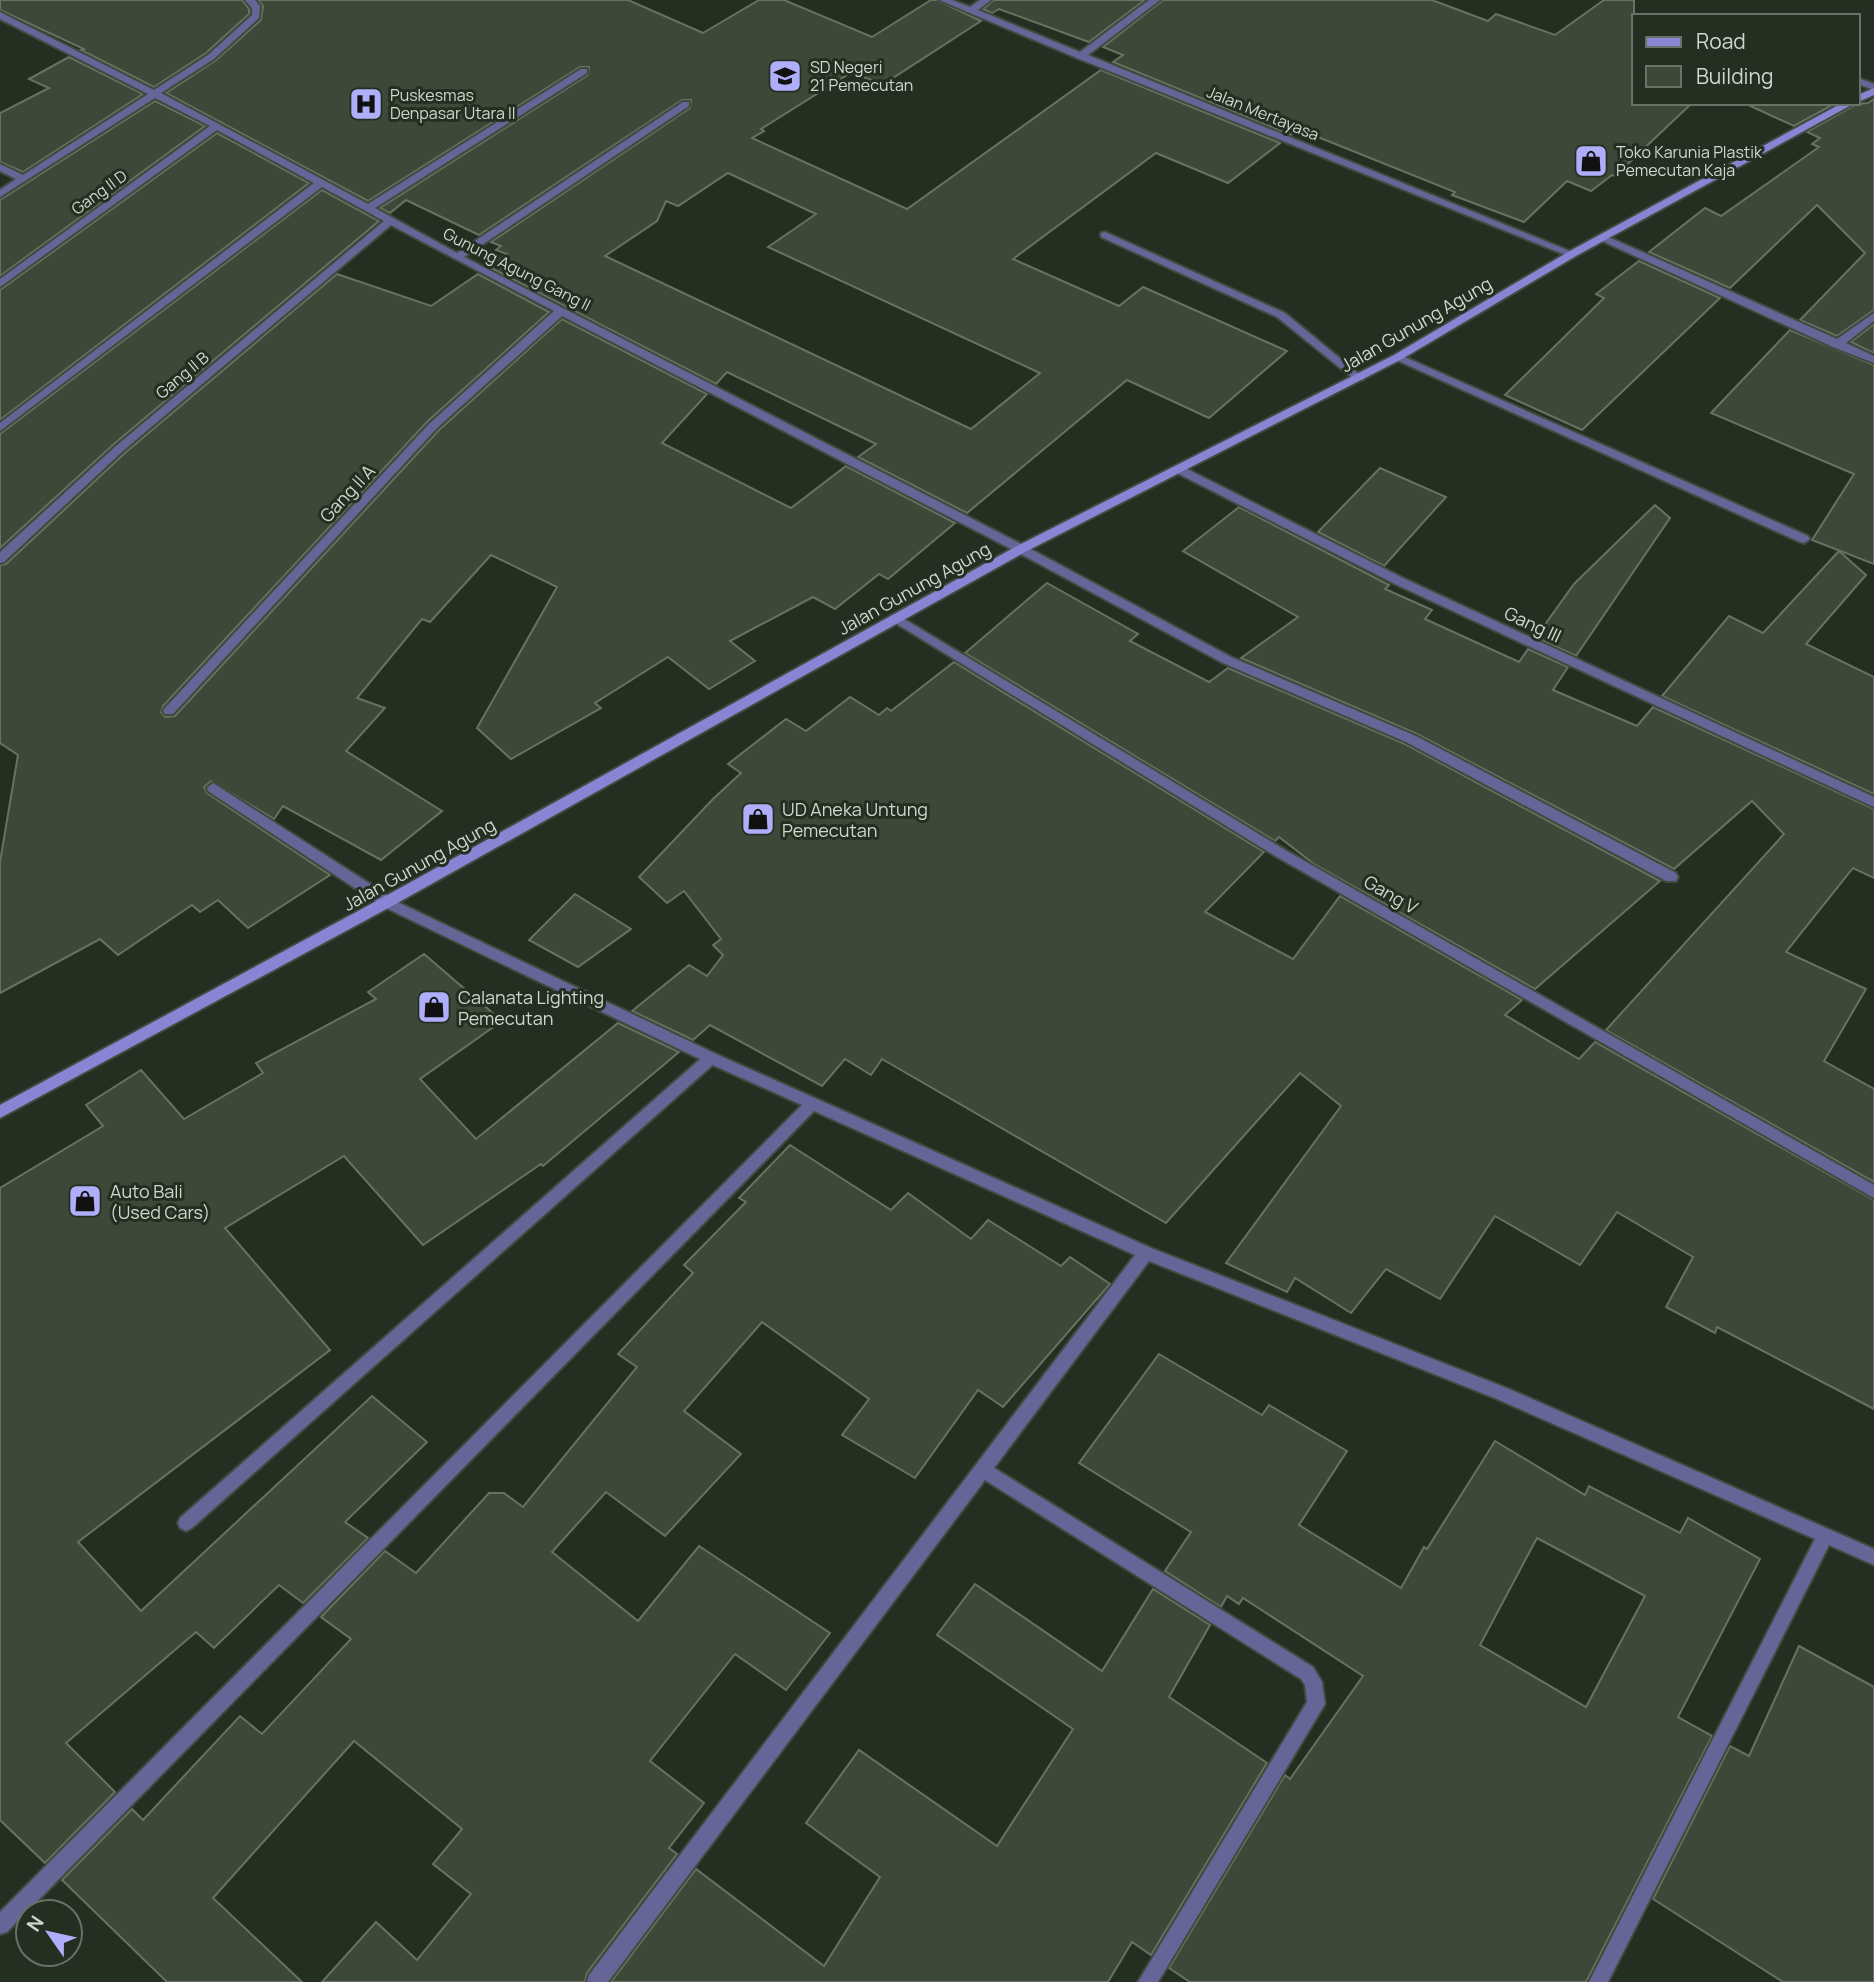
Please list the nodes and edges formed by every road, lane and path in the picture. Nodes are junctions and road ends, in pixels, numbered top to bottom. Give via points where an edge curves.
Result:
1 (250, 0) edge
2 (944, 0) edge
3 (986, 0) edge
4 (1155, 0) edge
5 (971, 11) junction
6 (0, 15) edge
7 (1080, 56) junction
8 (584, 71) dead end
9 (154, 94) junction
10 (686, 104) dead end
11 (1846, 105) edge
12 (216, 126) junction
13 (0, 167) edge
14 (24, 178) junction
15 (321, 183) junction
16 (0, 194) edge
17 (367, 209) junction
18 (390, 221) junction
19 (1105, 235) dead end
20 (1604, 238) junction
21 (1572, 254) junction
22 (457, 257) junction
23 (0, 284) edge
24 (562, 310) junction
25 (1874, 316) edge
26 (1837, 345) junction
27 (1398, 357) junction
28 (1874, 360) edge
29 (1359, 378) junction
30 (0, 428) edge
31 (1181, 470) junction
32 (1804, 539) dead end
33 (1021, 549) junction
34 (0, 559) edge
35 (896, 618) junction
36 (169, 711) dead end
37 (213, 788) dead end
38 (1874, 802) edge
39 (1671, 877) dead end
40 (387, 902) junction
41 (711, 1058) junction
42 (813, 1103) junction
43 (0, 1112) edge
44 (1874, 1192) edge
45 (1146, 1253) junction
46 (983, 1470) junction
47 (186, 1523) dead end
48 (1825, 1536) junction
49 (1874, 1558) edge
50 (0, 1925) edge
51 (596, 1982) edge
52 (1147, 1982) edge
53 (1598, 1982) edge

1 - 9 street via 257,8 256,16 245,29
2 - 5 street, Jalan Mertayasa
3 - 5 street
4 - 7 street
5 - 7 street, Jalan Mertayasa
6 - 9 street, Gunung Agung Gang II
7 - 21 street, Jalan Mertayasa
8 - 17 street
9 - 12 street, Gunung Agung Gang II
9 - 14 street
10 - 22 street
11 - 20 main road, Jalan Gunung Agung
12 - 15 street, Gunung Agung Gang II
12 - 23 street, Gang II D
13 - 14 street
14 - 16 street
15 - 17 street, Gunung Agung Gang II
15 - 30 street
17 - 18 street, Gunung Agung Gang II
18 - 22 street, Gunung Agung Gang II
18 - 34 street, Gang II B via 120,448
19 - 29 street via 1281,315
20 - 21 main road, Jalan Gunung Agung
20 - 26 street
21 - 27 main road, Jalan Gunung Agung
22 - 24 street, Gunung Agung Gang II
24 - 33 street, Gunung Agung Gang II
24 - 36 street, Gang II A via 433,426
25 - 26 street
26 - 28 street
27 - 29 main road, Jalan Gunung Agung
27 - 32 street
29 - 31 main road, Jalan Gunung Agung
31 - 33 main road, Jalan Gunung Agung
31 - 38 street, Gang III via 1399,581
33 - 35 main road, Jalan Gunung Agung
33 - 39 street, Gunung Agung Gang II via 1227,660 1411,738
35 - 40 main road, Jalan Gunung Agung
35 - 44 street, Gang V via 1282,854
37 - 40 street
40 - 41 street
40 - 43 main road, Jalan Gunung Agung
41 - 42 street
41 - 47 street
42 - 45 street
42 - 50 street
45 - 46 street
45 - 48 street via 1503,1394
46 - 51 street
46 - 52 street via 1307,1673 1313,1682 1316,1704
48 - 49 street
48 - 53 street

